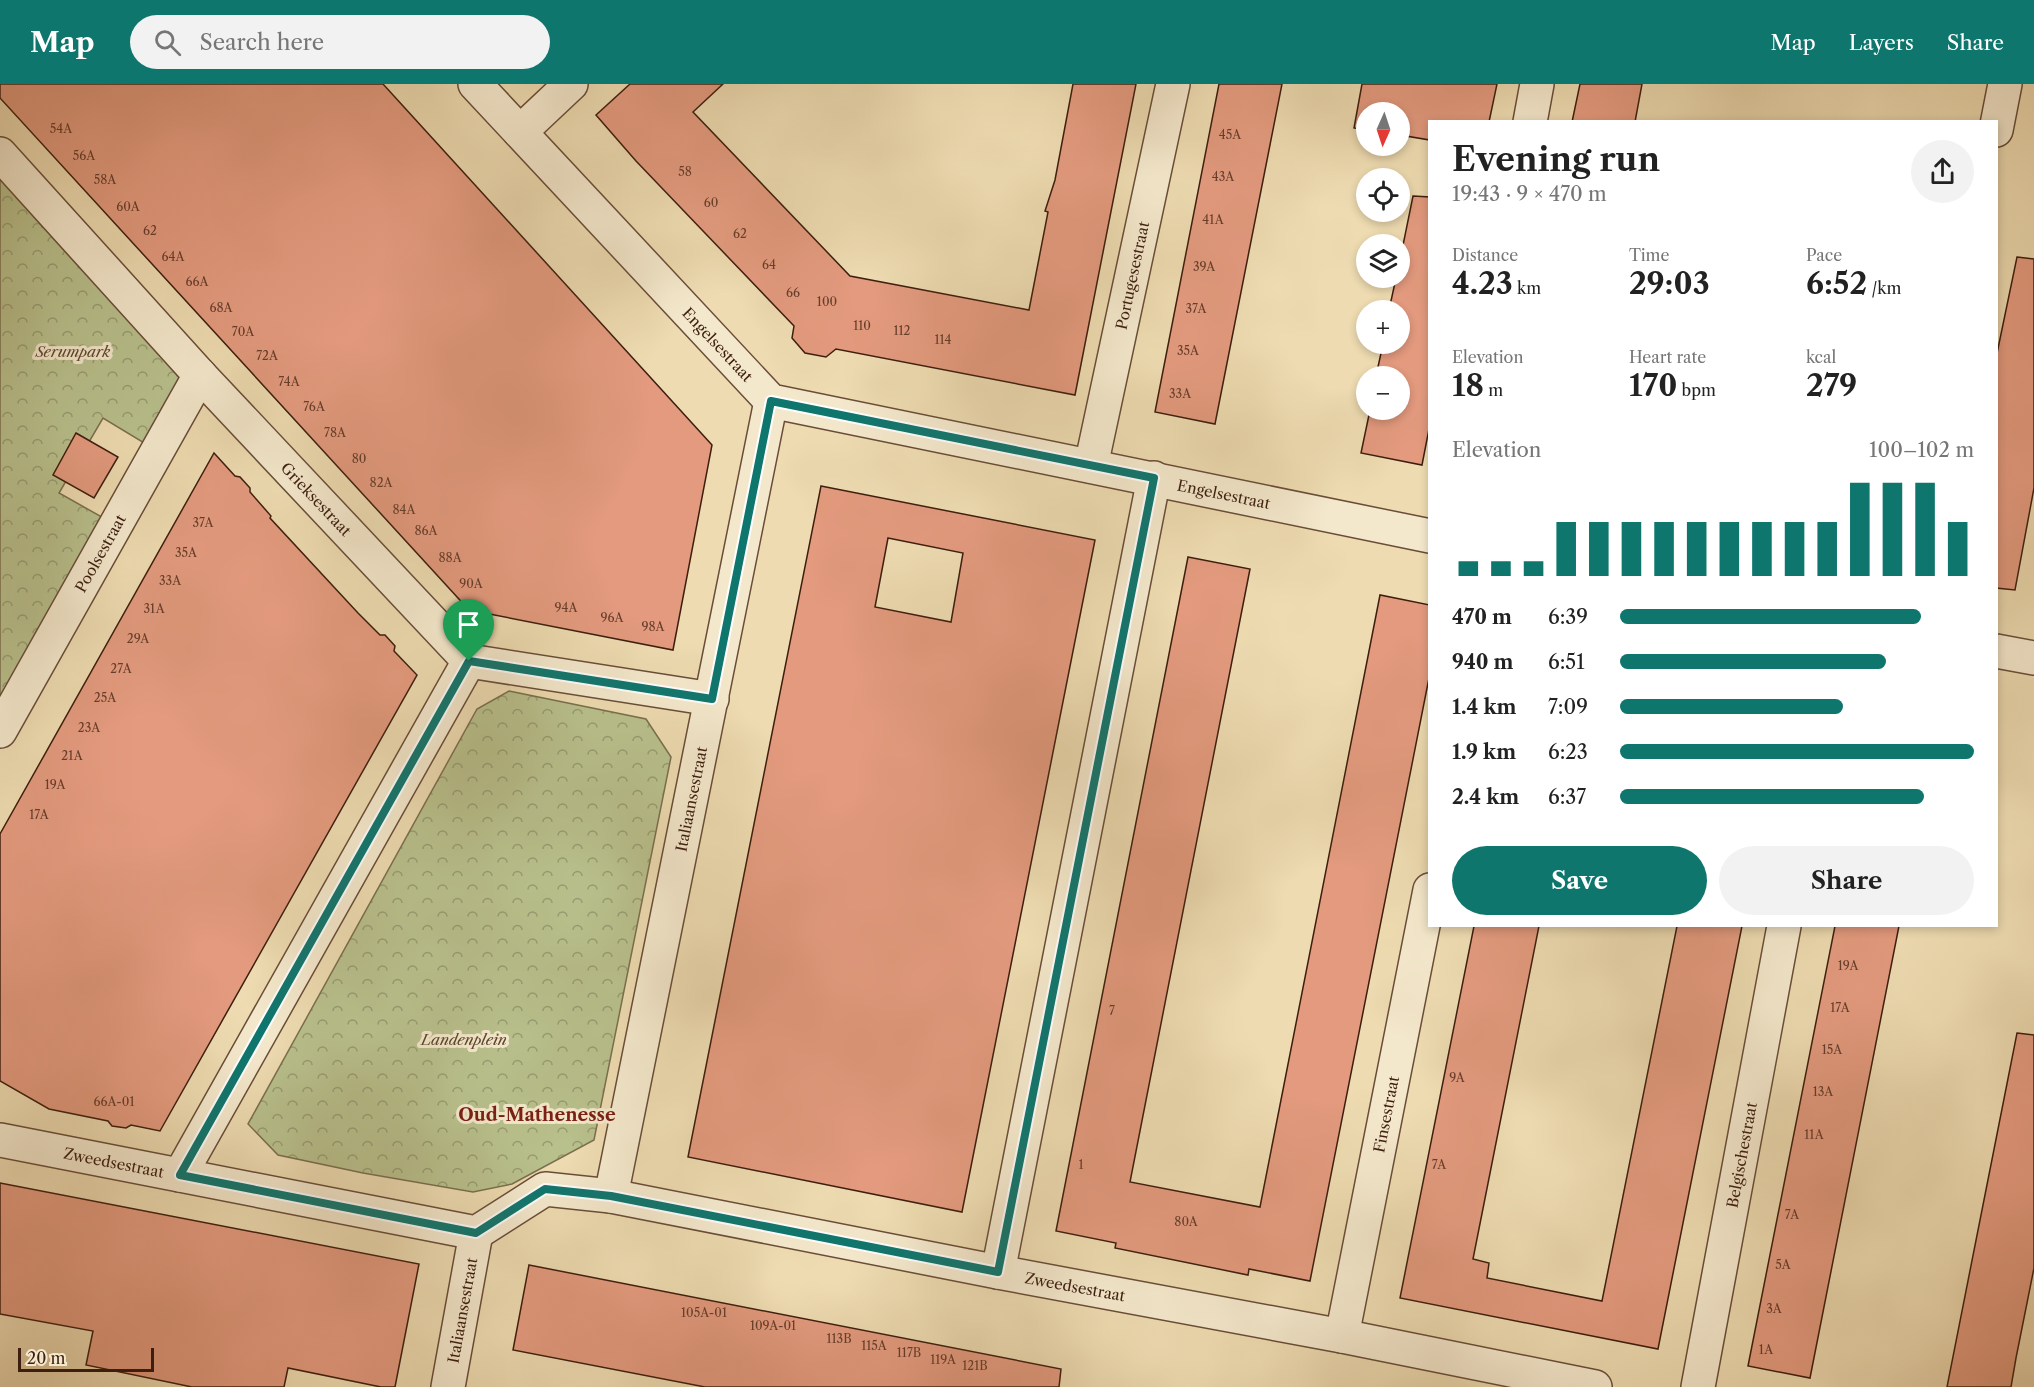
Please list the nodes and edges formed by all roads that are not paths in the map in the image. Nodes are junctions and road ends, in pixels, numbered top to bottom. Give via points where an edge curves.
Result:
1 (475, 84) edge
2 (571, 84) edge
3 (1173, 84) edge
4 (1537, 84) edge
5 (2005, 84) edge
6 (1530, 120) edge
7 (1998, 120) edge
8 (520, 132) junction
9 (0, 154) edge
10 (200, 375) junction
11 (771, 401) junction
12 (1090, 466) junction
13 (1154, 478) junction
14 (1428, 536) edge
15 (1998, 651) edge
16 (2034, 658) edge
17 (469, 661) junction
18 (712, 699) junction
19 (0, 731) edge
20 (1428, 900) edge
21 (1784, 927) edge
22 (0, 1140) edge
23 (180, 1175) junction
24 (611, 1196) junction
25 (476, 1233) junction
26 (998, 1272) junction
27 (1342, 1336) junction
28 (448, 1387) edge
29 (1595, 1387) edge
30 (1698, 1387) edge

1 - 8 street, Engelsestraat
2 - 8 street
3 - 12 street, Portugesestraat
4 - 6 street
5 - 7 street
8 - 11 street, Engelsestraat
9 - 10 street, Grieksestraat
10 - 17 street, Grieksestraat
10 - 19 street, Poolsestraat
11 - 12 street, Engelsestraat
11 - 18 street, Italiaansestraat
12 - 13 street, Engelsestraat
13 - 14 street, Engelsestraat
13 - 26 street
15 - 16 street
17 - 18 street
17 - 23 street
18 - 24 street, Italiaansestraat
20 - 27 street, Finsestraat
21 - 30 street, Belgischestraat
22 - 23 street, Zweedsestraat
23 - 25 street, Zweedsestraat
24 - 25 street, Zweedsestraat via 545,1189
24 - 26 street, Zweedsestraat
25 - 28 street, Italiaansestraat
26 - 27 street, Zweedsestraat
27 - 29 street, Zweedsestraat

